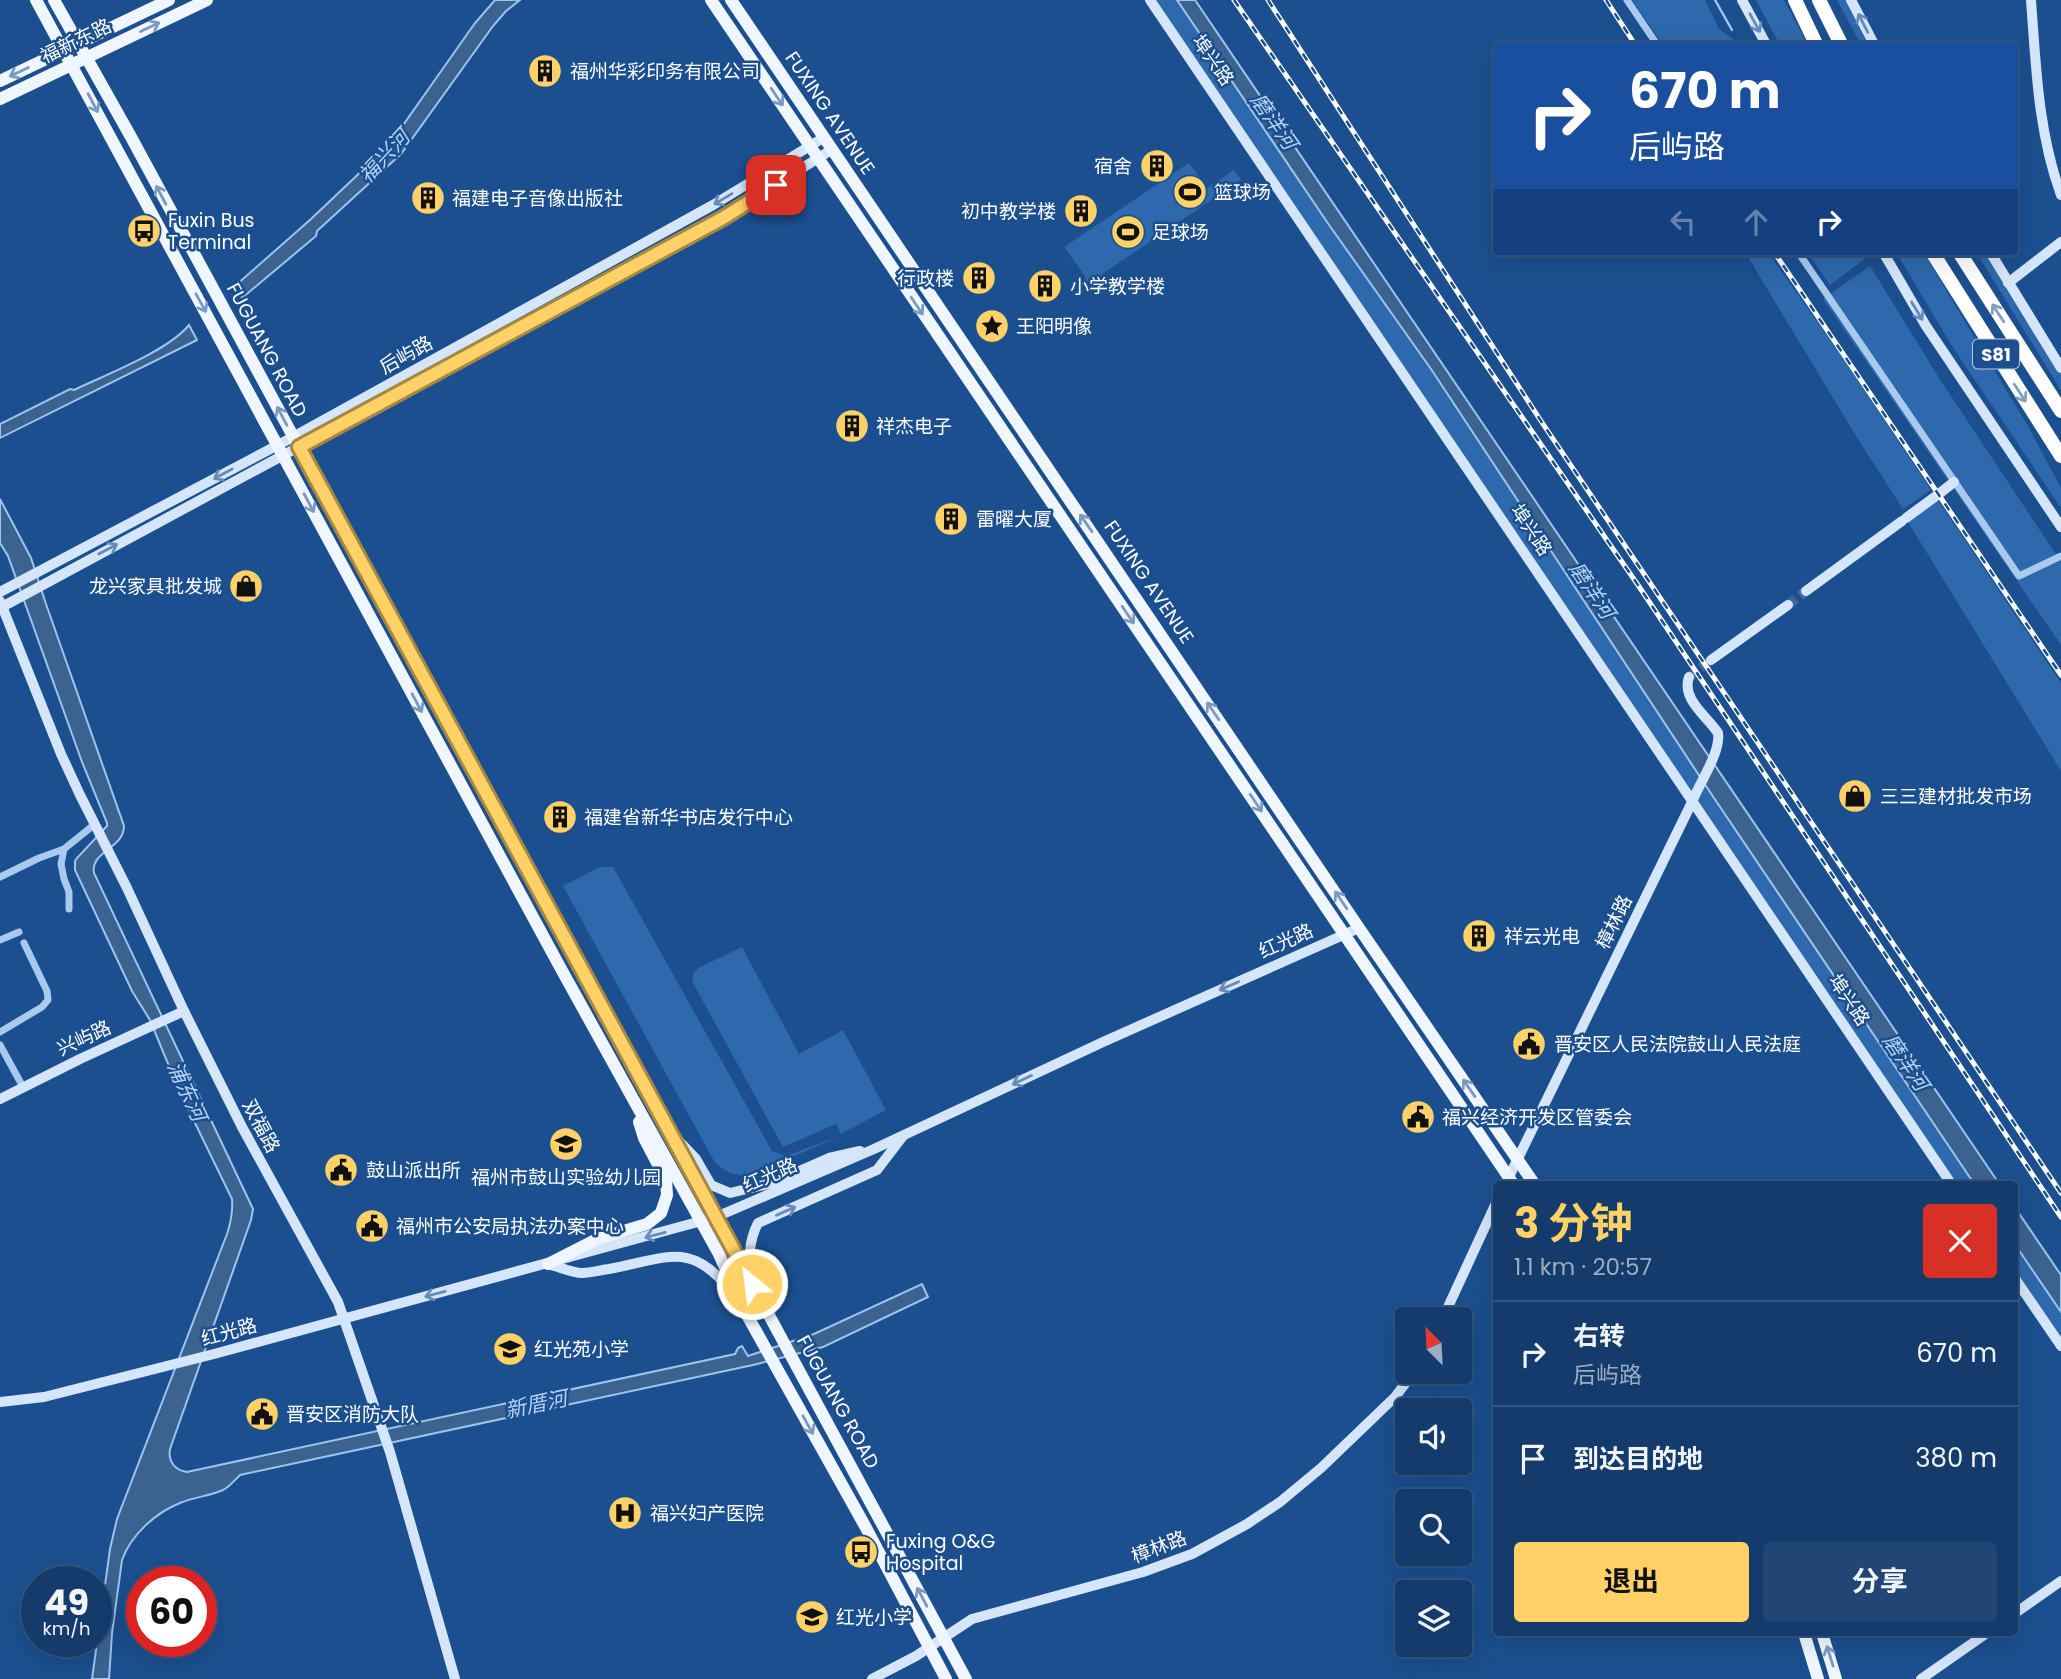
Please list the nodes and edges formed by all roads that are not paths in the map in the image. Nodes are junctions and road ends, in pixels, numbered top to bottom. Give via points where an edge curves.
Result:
1 (36, 0) edge
2 (54, 0) edge
3 (169, 0) edge
4 (207, 0) edge
5 (711, 0) edge
6 (731, 0) edge
7 (1150, 0) edge
8 (1627, 0) edge
9 (1742, 0) edge
10 (1795, 0) edge
11 (1819, 0) edge
12 (1851, 0) edge
13 (2031, 0) edge
14 (1655, 42) edge
15 (1765, 42) edge
16 (1815, 42) edge
17 (1840, 42) edge
18 (1873, 42) edge
19 (79, 43) junction
20 (64, 50) junction
21 (87, 57) junction
22 (72, 64) junction
23 (0, 81) edge
24 (0, 99) edge
25 (823, 138) junction
26 (809, 146) junction
27 (831, 150) junction
28 (817, 159) junction
29 (2061, 195) edge
30 (2061, 242) edge
31 (1801, 256) edge
32 (1885, 256) edge
33 (1935, 256) edge
34 (1962, 256) edge
35 (1992, 256) edge
36 (2008, 283) junction
37 (2061, 368) edge
38 (2061, 411) edge
39 (296, 442) junction
40 (281, 450) junction
41 (2061, 456) edge
42 (1954, 482) junction
43 (2061, 527) edge
44 (2061, 556) edge
45 (1806, 591) tunnel mouth
46 (0, 592) edge
47 (1, 605) edge
48 (1788, 605) tunnel mouth
49 (1711, 660) tunnel mouth
50 (1689, 677) dead end
51 (1693, 800) junction
52 (96, 827) junction
53 (64, 849) junction
54 (0, 877) edge
55 (69, 909) dead end
56 (1359, 928) junction
57 (19, 932) dead end
58 (1344, 935) junction
59 (0, 940) edge
60 (24, 943) dead end
61 (184, 1012) junction
62 (0, 1032) edge
63 (0, 1045) edge
64 (23, 1087) junction
65 (631, 1095) junction
66 (0, 1099) edge
67 (671, 1133) junction
68 (905, 1134) junction
69 (874, 1149) junction
70 (1518, 1160) junction
71 (1508, 1181) edge
72 (1509, 1181) edge
73 (1532, 1181) edge
74 (1949, 1181) edge
75 (1493, 1210) edge
76 (716, 1217) junction
77 (701, 1222) junction
78 (548, 1264) junction
79 (2018, 1283) edge
80 (752, 1284) junction
81 (743, 1306) junction
82 (1448, 1307) edge
83 (344, 1319) junction
84 (2061, 1346) edge
85 (1405, 1384) edge
86 (0, 1402) edge
87 (2061, 1581) edge
88 (2018, 1611) edge
89 (1805, 1636) edge
90 (1823, 1636) edge
91 (1983, 1636) edge
92 (943, 1637) junction
93 (929, 1647) junction
94 (455, 1679) edge
95 (872, 1679) edge
96 (946, 1679) edge
97 (966, 1679) edge
98 (1818, 1679) edge
99 (1836, 1679) edge
100 (1922, 1679) edge

1 - 20 main road, FUGUANG ROAD
2 - 19 main road, FUGUANG ROAD
3 - 19 main road, 福新东路
21 -> 4 main road, 福新东路
5 -> 26 main road, FUXING AVENUE
6 - 25 main road, FUXING AVENUE
7 - 51 street, 埠兴路
8 - 14 street
9 -> 15 street
10 - 16 highway
11 - 17 highway
18 -> 12 street
13 - 29 street via 2042,126
19 - 20 main road, 福新东路
19 - 21 main road, FUGUANG ROAD
20 - 22 main road, FUGUANG ROAD
20 -> 23 main road, 福新东路
21 - 22 main road, 福新东路
39 -> 21 main road, FUGUANG ROAD
22 - 24 main road, 福新东路
22 -> 40 main road, FUGUANG ROAD
25 - 26 street, 后屿路
25 - 27 main road, FUXING AVENUE
26 - 28 main road, FUXING AVENUE
26 -> 39 street, 后屿路
27 - 28 street, 后屿路
56 -> 27 main road, FUXING AVENUE
28 - 39 street, 后屿路 via 723,218
28 -> 58 main road, FUXING AVENUE
30 - 36 street
31 - 42 street
32 -> 43 street via 1926,326
33 -> 41 highway, S81
38 -> 34 highway, S81
35 - 36 street
36 - 37 street
39 - 40 street, 后屿路
39 - 67 main road, FUGUANG ROAD
40 -> 46 street, 后屿路
47 -> 40 street, 后屿路
40 -> 65 main road, FUGUANG ROAD
42 - 44 street via 2019,576
42 - 45 street
47 - 52 street, 双福路
48 - 49 street
50 - 51 street, 樟林路 via 1687,691 1719,738
51 - 70 street, 樟林路
51 - 74 street, 埠兴路
52 - 53 street
52 - 61 street, 双福路
53 - 54 street
53 - 55 street via 61,864
56 - 58 street, 红光路
70 -> 56 main road, FUXING AVENUE
57 - 59 street
58 -> 68 street, 红光路
58 - 71 main road, FUXING AVENUE
60 - 62 street via 48,1000
61 - 64 street, 兴屿路
61 - 83 street, 双福路
63 - 64 street
64 - 66 street, 兴屿路
65 - 77 main road, FUGUANG ROAD
65 - 78 main road via 644,1138 666,1181 661,1213 647,1224 597,1239
67 - 69 street via 696,1159 711,1185 730,1193 772,1183 829,1158
67 - 76 main road, FUGUANG ROAD
68 - 69 street, 红光路
80 -> 68 street via 749,1254 758,1223 877,1170
69 - 76 street, 红光路
70 - 72 street, 樟林路
70 - 73 main road, FUXING AVENUE
75 - 82 street
76 - 77 street, 红光路
76 - 80 main road, FUGUANG ROAD
77 -> 78 street, 红光路
77 - 81 main road, FUGUANG ROAD
78 - 81 street via 581,1273 672,1256 693,1259 716,1273
78 -> 83 street, 红光路
79 - 84 street
92 -> 80 main road, FUGUANG ROAD
81 -> 93 main road, FUGUANG ROAD
83 - 86 street, 红光路 via 44,1397
83 - 94 street, 双福路 via 390,1452
85 - 92 street, 樟林路 via 1321,1468 1264,1514 1214,1543 1132,1576 972,1619
87 - 88 street
89 - 98 main road
99 -> 90 main road
91 - 100 street
92 - 93 street, 樟林路
92 - 97 main road, FUGUANG ROAD
93 - 95 street, 樟林路
93 - 96 main road, FUGUANG ROAD

